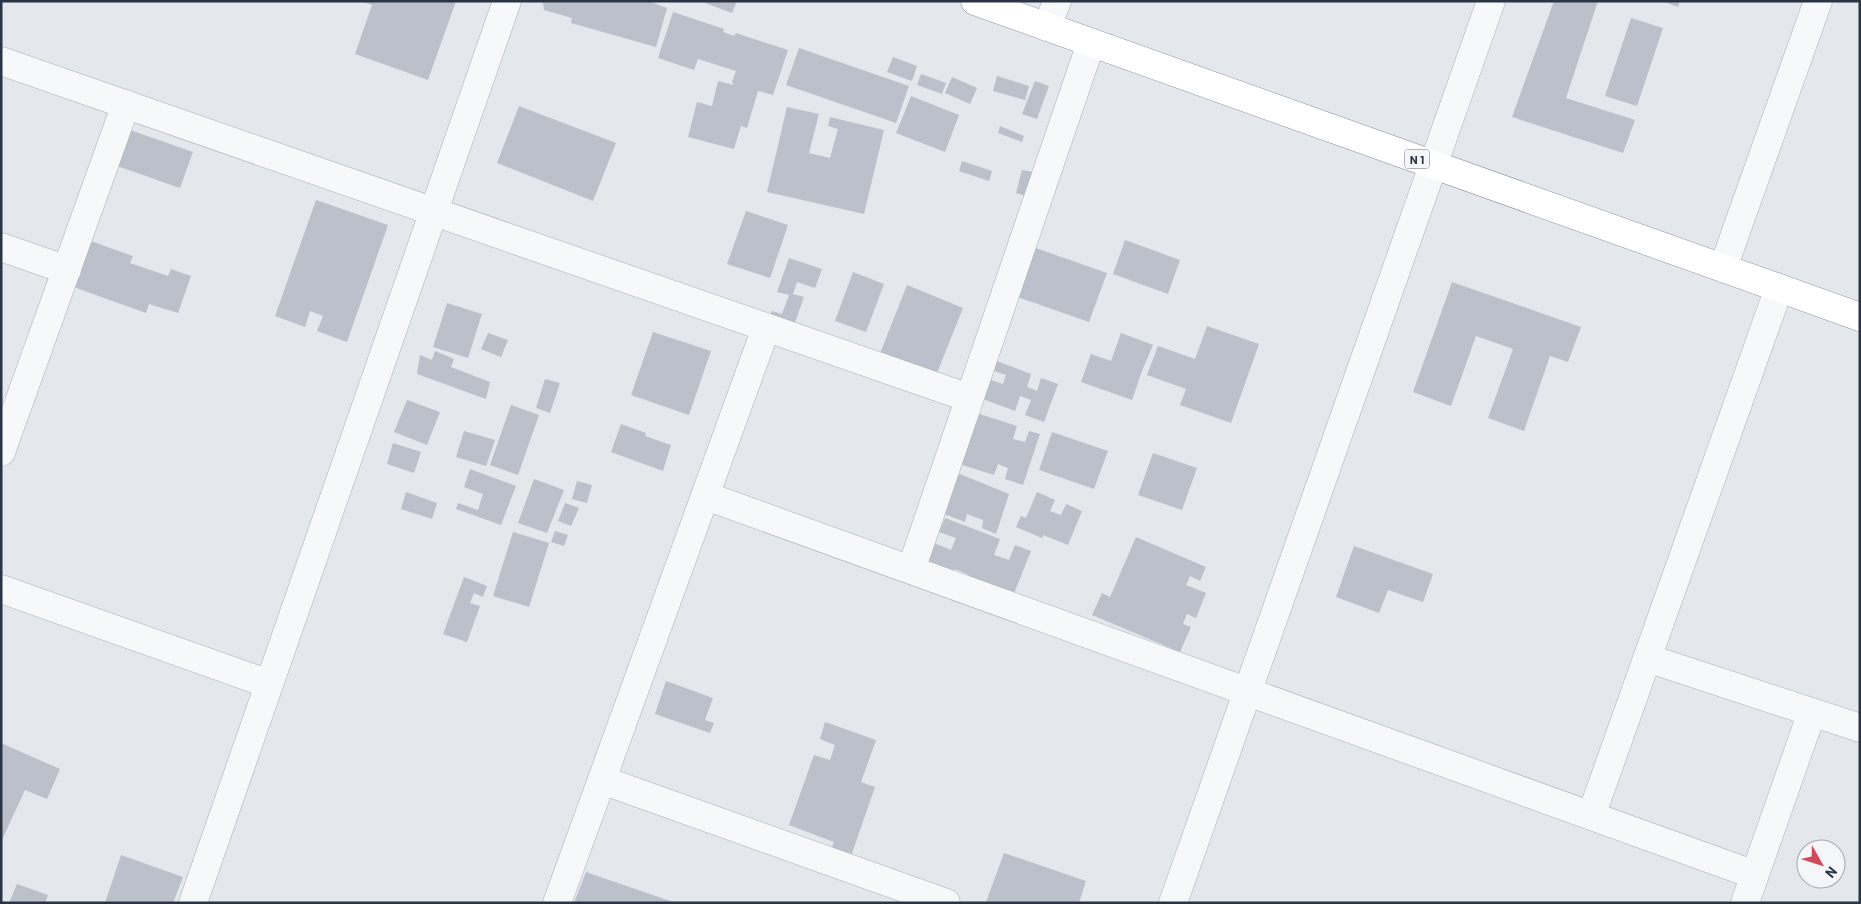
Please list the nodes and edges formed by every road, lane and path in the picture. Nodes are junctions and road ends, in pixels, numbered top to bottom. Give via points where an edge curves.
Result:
1 (507, 1) edge
2 (975, 1) edge
3 (1057, 1) edge
4 (1491, 1) edge
5 (1818, 1) edge
6 (1048, 27) junction
7 (1091, 42) junction
8 (1, 60) edge
9 (126, 104) junction
10 (1434, 165) junction
11 (434, 212) junction
12 (1, 247) edge
13 (1723, 268) junction
14 (67, 270) junction
15 (1779, 288) junction
16 (1860, 317) edge
17 (766, 328) junction
18 (969, 398) junction
19 (1, 452) edge
20 (706, 496) junction
21 (910, 570) junction
22 (1, 589) edge
23 (1647, 658) junction
24 (269, 684) junction
25 (1247, 692) junction
26 (1812, 712) junction
27 (1860, 728) edge
28 (602, 780) junction
29 (1591, 816) junction
30 (1755, 875) junction
31 (194, 903) edge
32 (557, 903) edge
33 (946, 903) edge
34 (1173, 903) edge
35 (1745, 903) edge

1 - 11 street
2 - 6 highway, N 1
3 - 6 street
4 - 10 street
5 - 13 street
6 - 7 highway, N 1
7 - 10 highway, N 1
7 - 18 street
8 - 9 street
9 - 11 street
9 - 14 street
10 - 13 highway, N 1
10 - 25 street
11 - 17 street
11 - 24 street
12 - 14 street
13 - 15 highway, N 1
14 - 19 street
15 - 16 highway, N 1
15 - 23 street
17 - 18 street
17 - 20 street
18 - 21 street
20 - 21 street
20 - 28 street
21 - 25 street
22 - 24 street
23 - 26 street
23 - 29 street
24 - 31 street
25 - 29 street
25 - 34 street
26 - 27 street
26 - 30 street
28 - 32 street
28 - 33 street
29 - 30 street
30 - 35 street

